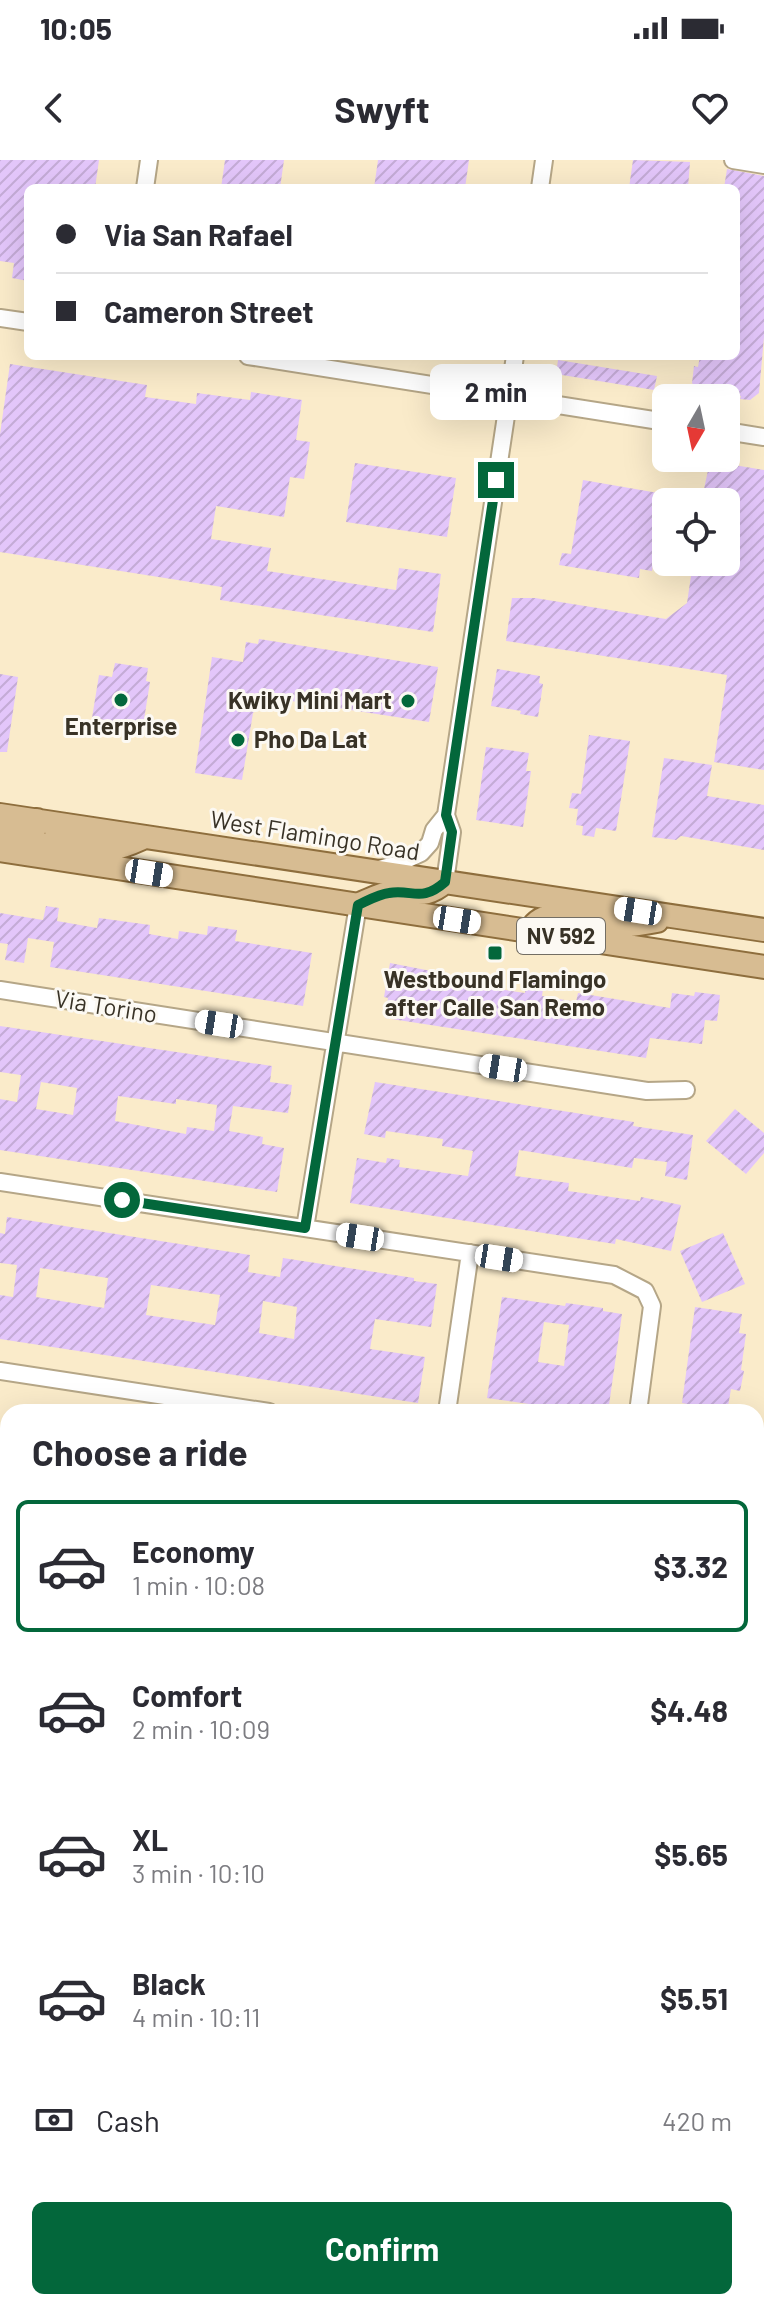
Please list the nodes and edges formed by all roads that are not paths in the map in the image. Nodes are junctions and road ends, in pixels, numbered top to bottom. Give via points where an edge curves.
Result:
1 (149, 160) edge
2 (544, 160) edge
3 (733, 160) edge
4 (764, 165) edge
5 (146, 184) edge
6 (541, 184) edge
7 (0, 318) edge
8 (24, 321) edge
9 (273, 360) edge
10 (514, 360) edge
11 (508, 398) junction
12 (652, 420) edge
13 (740, 433) edge
14 (764, 437) edge
15 (0, 815) edge
16 (446, 815) junction
17 (37, 820) junction
18 (0, 835) edge
19 (146, 837) junction
20 (0, 850) edge
21 (33, 855) junction
22 (365, 870) junction
23 (445, 882) junction
24 (358, 905) junction
25 (682, 918) junction
26 (764, 930) edge
27 (530, 931) junction
28 (758, 963) edge
29 (0, 990) edge
30 (335, 1042) junction
31 (686, 1090) dead end
32 (0, 1182) edge
33 (305, 1228) junction
34 (470, 1253) junction
35 (0, 1371) edge
36 (217, 1404) edge
37 (448, 1404) edge
38 (639, 1404) edge

1 - 5 street
2 - 6 street
3 - 4 street
7 - 8 street
9 - 11 street
10 - 11 street
11 - 12 street
11 - 16 street
13 - 14 street
15 - 17 main road, West Flamingo Road / NV 592
16 - 22 street via 421,853
16 - 23 street via 452,832
17 - 18 main road via 28,836
17 - 19 main road, West Flamingo Road / NV 592
19 - 21 main road via 115,848 57,841
19 - 22 main road, West Flamingo Road / NV 592
20 - 21 main road, NV 592
21 - 24 main road, NV 592
22 - 23 main road, West Flamingo Road / NV 592
23 - 24 main road via 425,893 390,892
23 - 25 main road, West Flamingo Road / NV 592
24 - 27 main road, NV 592
24 - 30 street
25 - 26 main road, West Flamingo Road / NV 592
25 - 27 main road via 617,926 546,916
27 - 28 main road, NV 592
29 - 30 street, Via Torino
30 - 31 street, Via Torino via 647,1091
30 - 33 street
32 - 33 street
33 - 34 street
34 - 37 street
34 - 38 street via 614,1275 645,1291 652,1306
35 - 36 street

